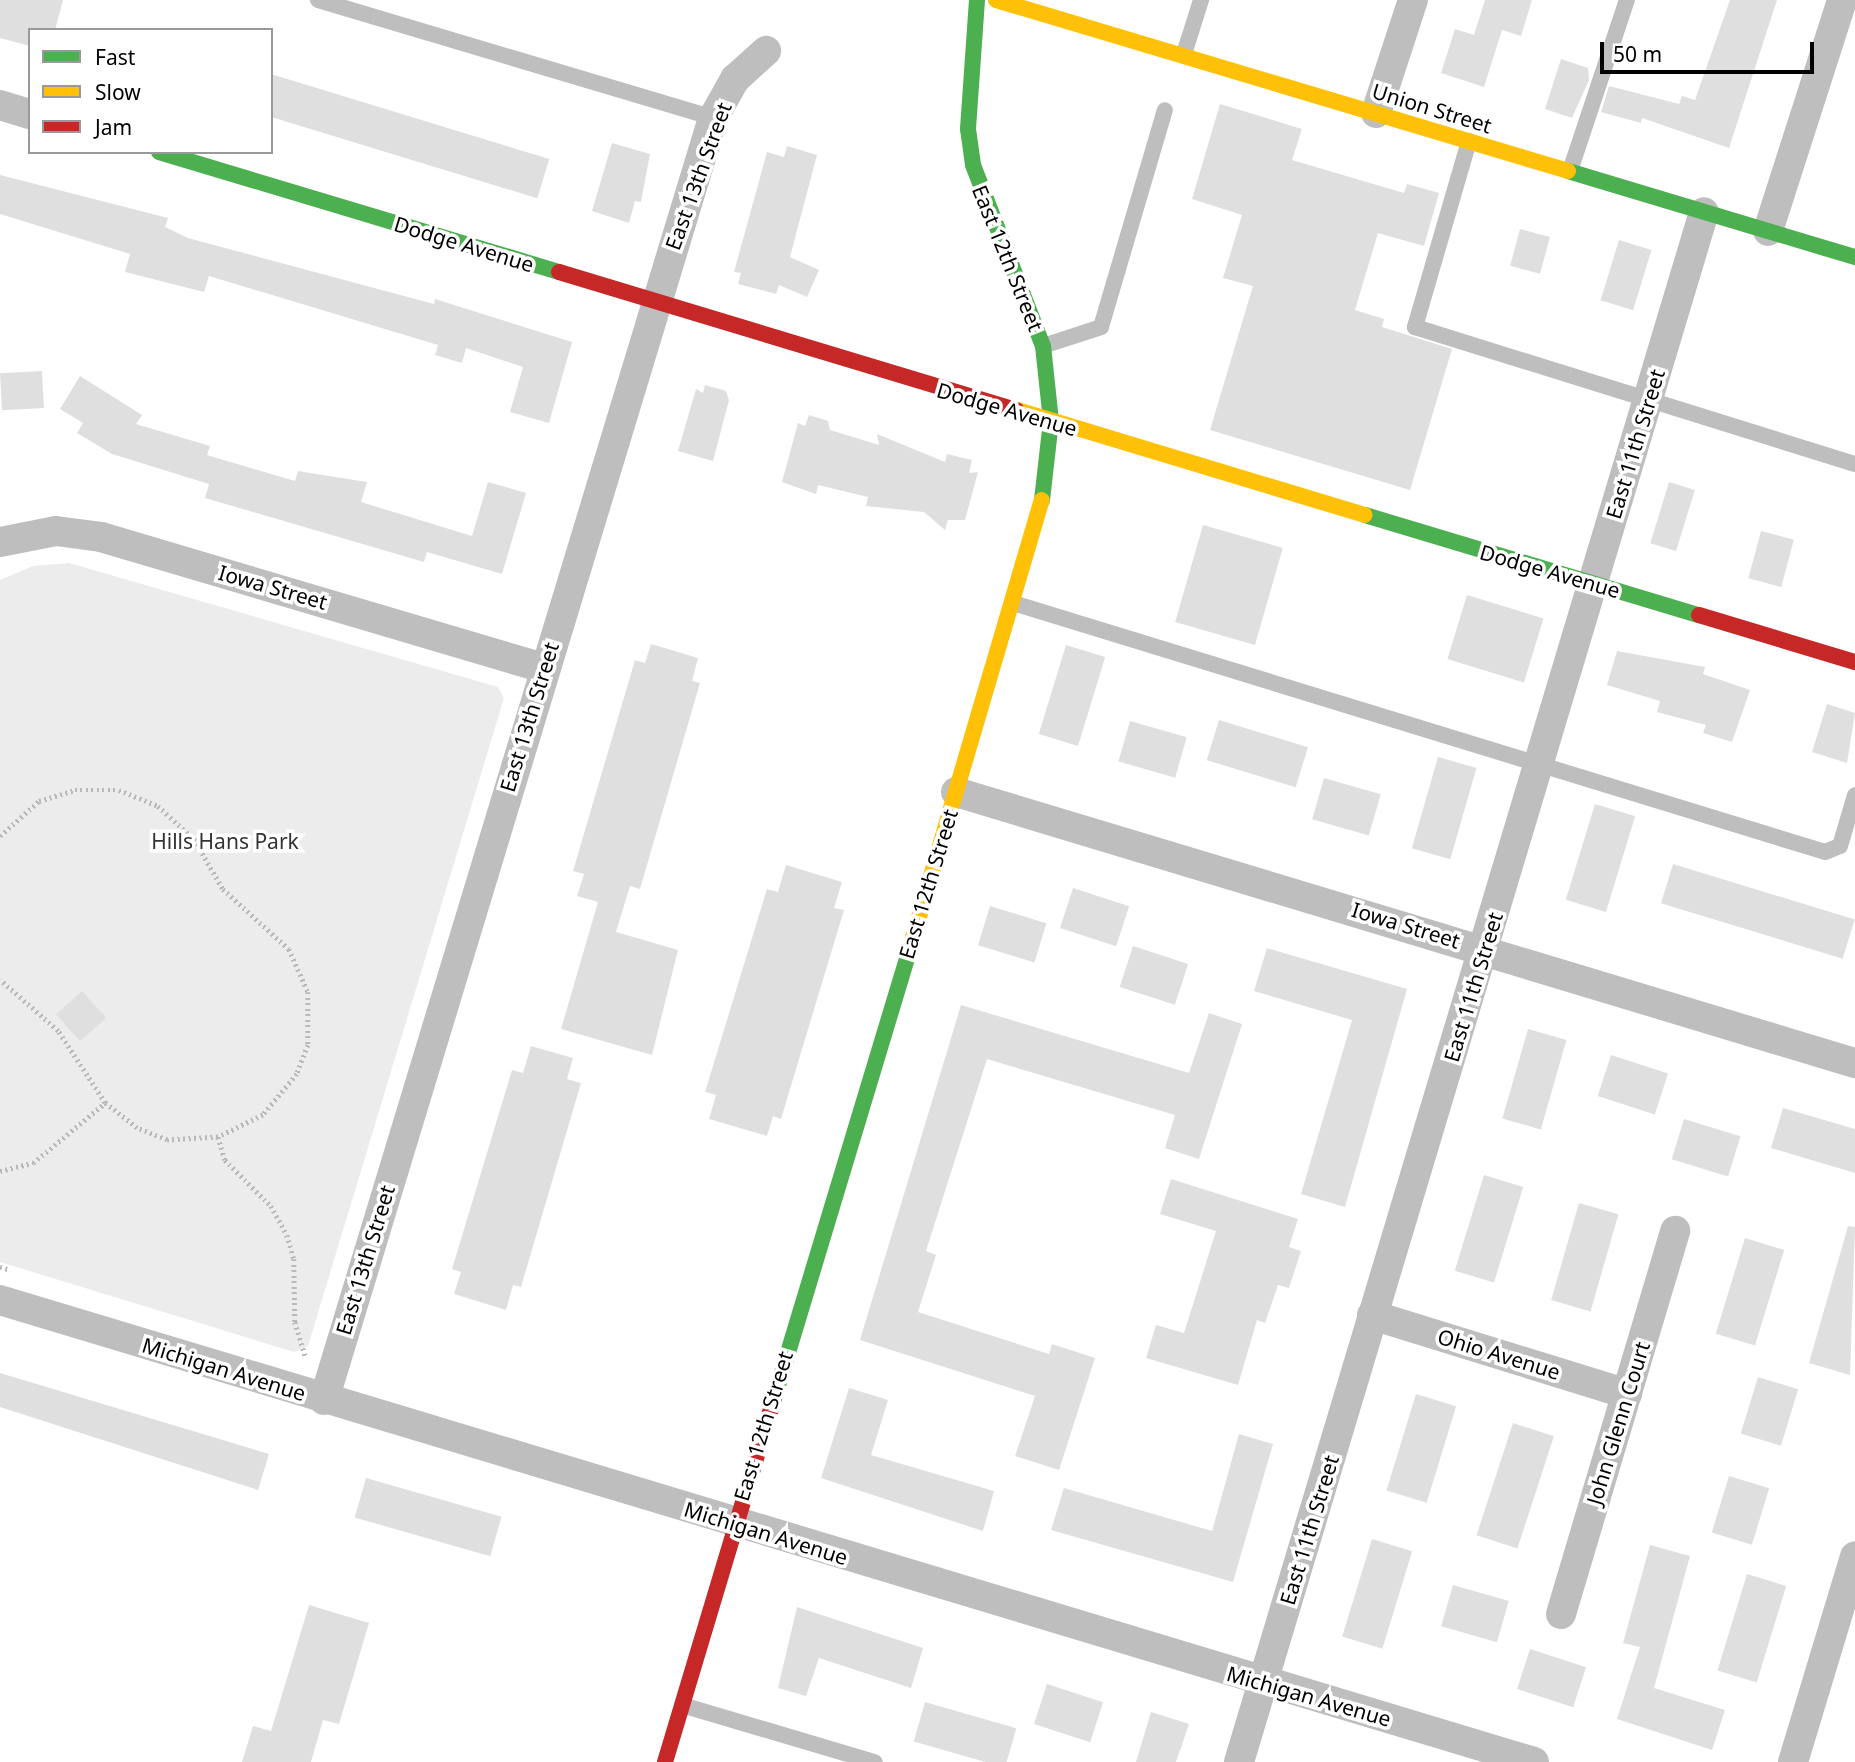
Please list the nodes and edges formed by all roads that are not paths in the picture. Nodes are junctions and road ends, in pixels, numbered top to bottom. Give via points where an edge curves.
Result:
1 (318, 0) edge
2 (977, 0) edge
3 (996, 0) edge
4 (1201, 0) edge
5 (1413, 0) edge
6 (1627, 0) edge
7 (1842, 0) edge
8 (766, 51) dead end
9 (1184, 54) junction
10 (0, 105) edge
11 (1164, 110) dead end
12 (28, 113) edge
13 (1376, 113) junction
14 (713, 118) junction
15 (1469, 141) junction
16 (166, 154) edge
17 (1570, 171) junction
18 (1704, 212) junction
19 (1768, 231) junction
20 (1855, 257) edge
21 (654, 302) junction
22 (1043, 346) junction
23 (1647, 401) junction
24 (1051, 421) junction
25 (1855, 464) edge
26 (0, 542) edge
27 (1592, 583) junction
28 (1016, 604) junction
29 (1855, 662) edge
30 (544, 668) junction
31 (1539, 766) junction
32 (956, 792) junction
33 (1855, 795) edge
34 (1486, 949) junction
35 (1855, 1063) edge
36 (1675, 1231) dead end
37 (0, 1300) edge
38 (1372, 1315) junction
39 (1626, 1394) junction
40 (324, 1400) junction
41 (734, 1524) junction
42 (1855, 1556) edge
43 (1561, 1614) dead end
44 (1263, 1682) junction
45 (682, 1705) junction
46 (666, 1762) edge
47 (875, 1762) edge
48 (1239, 1762) edge
49 (1534, 1762) edge
50 (1793, 1762) edge

1 - 14 lane
2 - 22 street, East 12th Street via 968,129 973,166
3 - 9 street, Union Street
4 - 9 lane
5 - 13 street
6 - 17 lane
7 - 19 street
8 - 14 street, East 13th Street via 735,79
9 - 13 street, Union Street
10 - 12 street
11 - 22 lane via 1101,327
13 - 15 street, Union Street
14 - 21 street, East 13th Street
15 - 17 street, Union Street
15 - 23 lane via 1415,327
16 - 21 street, Dodge Avenue
17 - 18 street, Union Street
18 - 19 street, Union Street
18 - 23 street, East 11th Street
19 - 20 street, Union Street
21 - 24 street, Dodge Avenue
21 - 30 street, East 13th Street
22 - 24 street, East 12th Street
23 - 25 lane
23 - 27 street, East 11th Street
24 - 27 street, Dodge Avenue
24 - 28 street, East 12th Street via 1041,510
26 - 30 street, Iowa Street via 56,531 101,537
27 - 29 street, Dodge Avenue
27 - 31 street, East 11th Street
28 - 31 lane
28 - 32 street, East 12th Street
30 - 40 street, East 13th Street
31 - 33 lane via 1825,852 1840,846
31 - 34 street, East 11th Street
32 - 34 street, Iowa Street
32 - 41 street, East 12th Street
34 - 35 street, Iowa Street
34 - 38 street, East 11th Street
36 - 39 street, John Glenn Court
37 - 40 street, Michigan Avenue
38 - 39 street, Ohio Avenue
38 - 44 street, East 11th Street
39 - 43 street, John Glenn Court
40 - 41 street, Michigan Avenue
41 - 44 street, Michigan Avenue
41 - 45 street, East 12th Street
42 - 50 street
44 - 48 street, East 11th Street
44 - 49 street, Michigan Avenue
45 - 46 street, East 12th Street
45 - 47 lane

